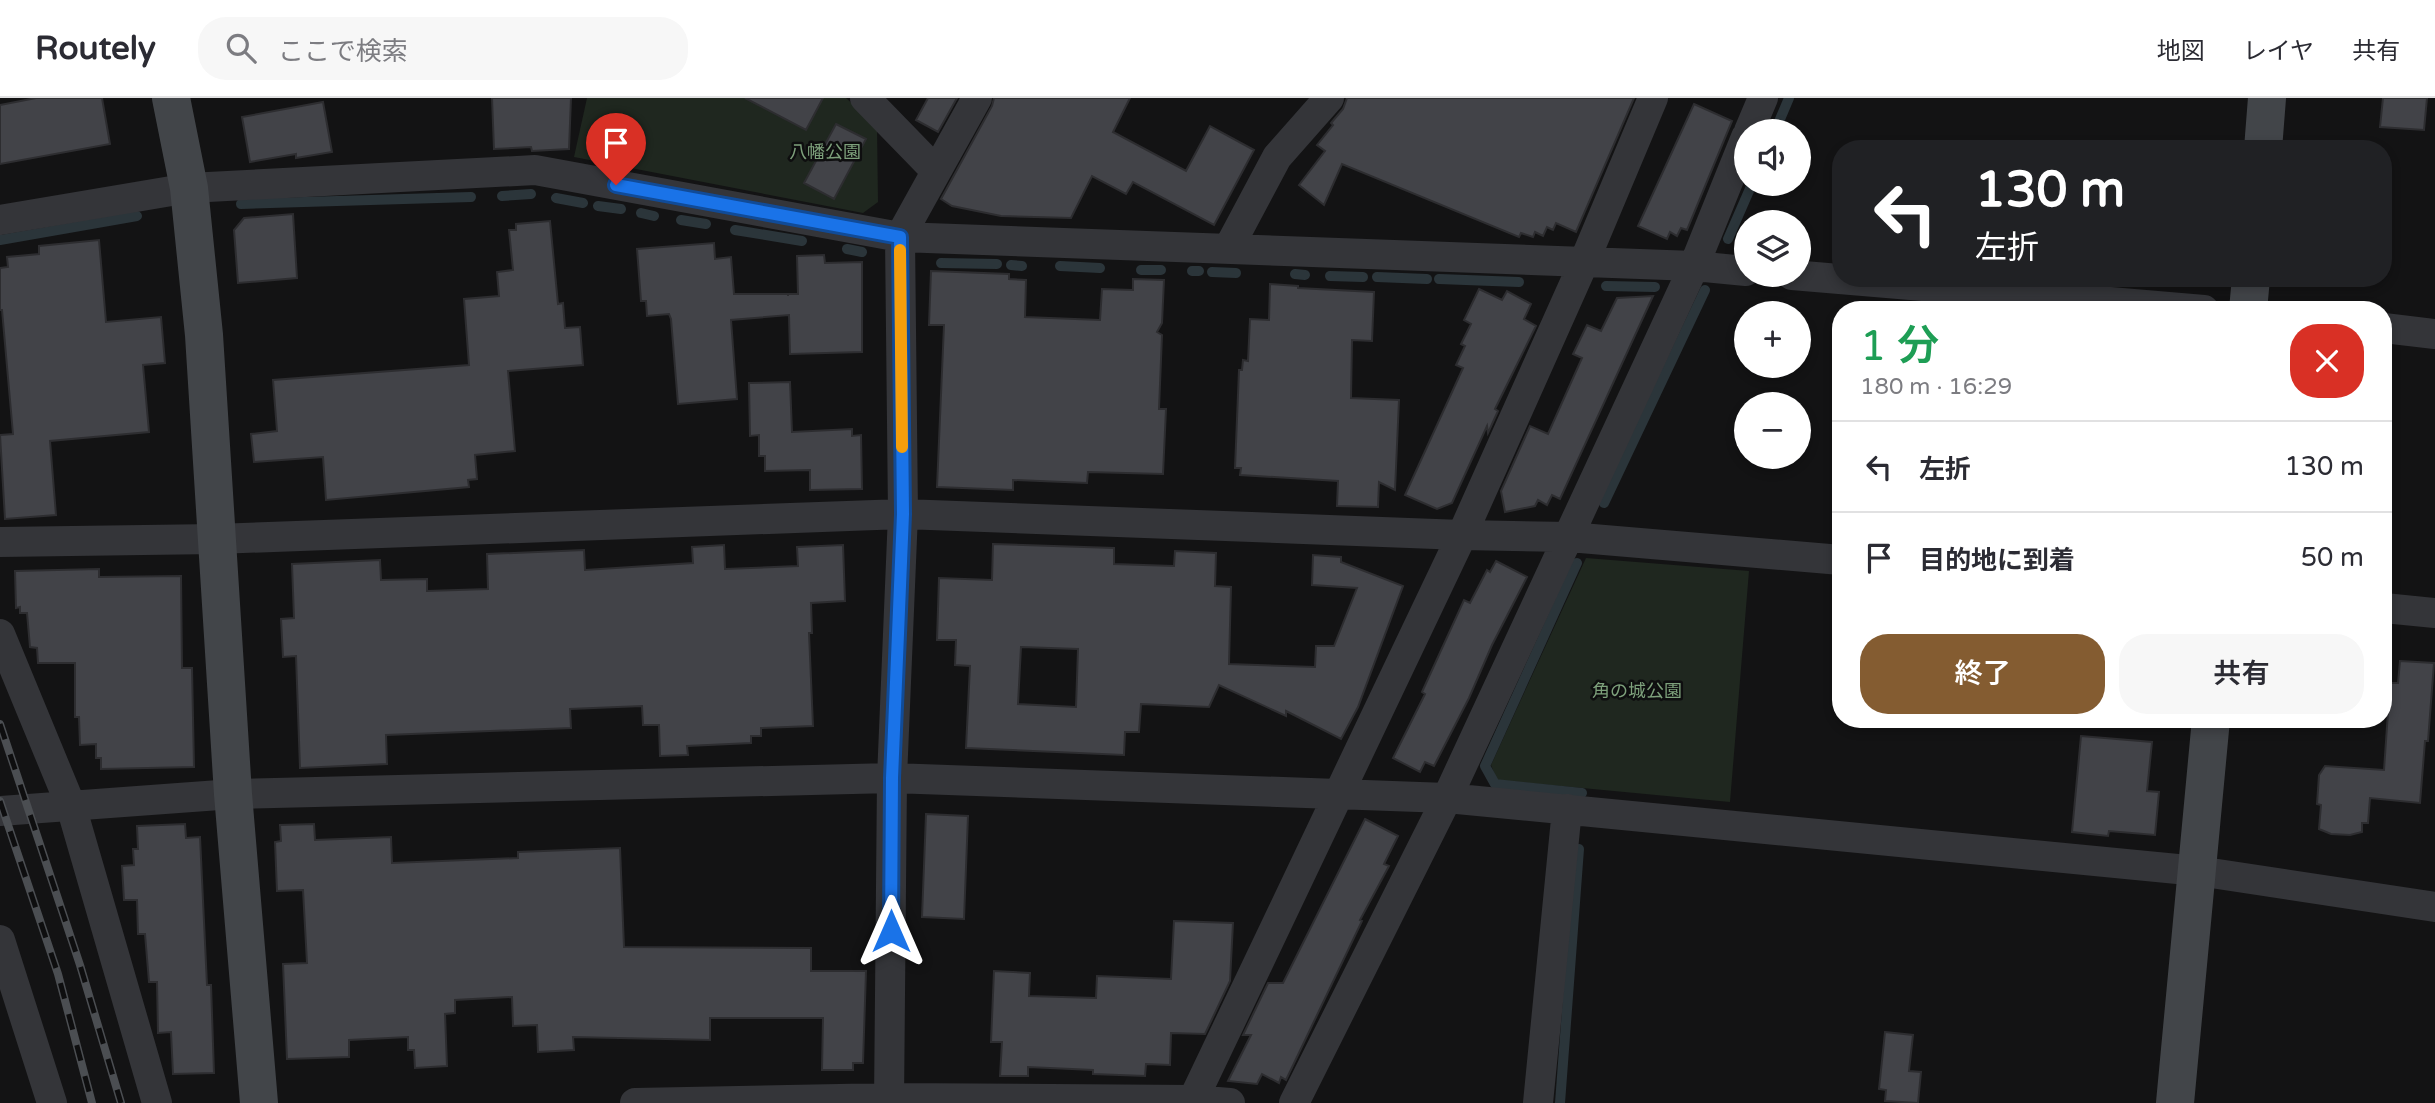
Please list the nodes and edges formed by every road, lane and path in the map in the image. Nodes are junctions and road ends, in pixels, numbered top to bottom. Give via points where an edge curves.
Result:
1 (171, 98) edge
2 (865, 98) edge
3 (977, 98) edge
4 (1329, 98) edge
5 (1653, 98) edge
6 (1763, 98) edge
7 (2267, 98) edge
8 (1754, 119) edge
9 (2264, 140) edge
10 (1734, 167) edge
11 (935, 170) junction
12 (189, 188) junction
13 (0, 220) edge
14 (900, 237) junction
15 (1228, 249) junction
16 (1584, 262) junction
17 (1694, 266) junction
18 (1734, 270) edge
19 (1811, 277) edge
20 (1832, 278) edge
21 (1934, 287) edge
22 (2098, 301) edge
23 (2392, 329) edge
24 (2435, 334) edge
25 (903, 514) junction
26 (1461, 535) junction
27 (1569, 537) junction
28 (216, 538) junction
29 (0, 542) edge
30 (1832, 559) edge
31 (2392, 609) edge
32 (2435, 613) edge
33 (0, 634) edge
34 (2210, 728) edge
35 (892, 778) junction
36 (1338, 792) junction
37 (233, 794) junction
38 (1447, 797) junction
39 (71, 806) junction
40 (1567, 809) junction
41 (0, 811) edge
42 (2198, 870) junction
43 (2435, 907) edge
44 (0, 940) edge
45 (1192, 1100) junction
46 (889, 1101) edge
47 (52, 1103) edge
48 (157, 1103) edge
49 (259, 1103) edge
50 (635, 1103) edge
51 (1230, 1103) edge
52 (1294, 1103) edge
53 (1538, 1103) edge
54 (2175, 1103) edge

1 - 12 street
2 - 11 street
3 - 11 street
4 - 15 street via 1277,157
5 - 16 street
6 - 8 street
7 - 9 street
10 - 17 street
11 - 14 street
12 - 13 street
12 - 14 street via 535,170
12 - 28 street via 204,335
14 - 15 street
14 - 25 street
15 - 16 street
16 - 17 street
16 - 26 street
17 - 18 street
17 - 27 street
19 - 20 street
21 - 22 street
23 - 24 street
25 - 26 street
25 - 28 street
25 - 35 street
26 - 27 street
26 - 36 street
27 - 30 street
27 - 38 street
28 - 29 street
28 - 37 street
31 - 32 street
33 - 39 street
34 - 42 street
35 - 36 street
35 - 37 street
35 - 46 street
36 - 38 street
36 - 45 street
37 - 39 street
37 - 49 street
38 - 40 street
38 - 52 street
39 - 41 street
39 - 48 street
40 - 42 street
40 - 53 street
42 - 43 street
42 - 54 street
44 - 47 street
45 - 46 street
45 - 51 street
46 - 50 street

